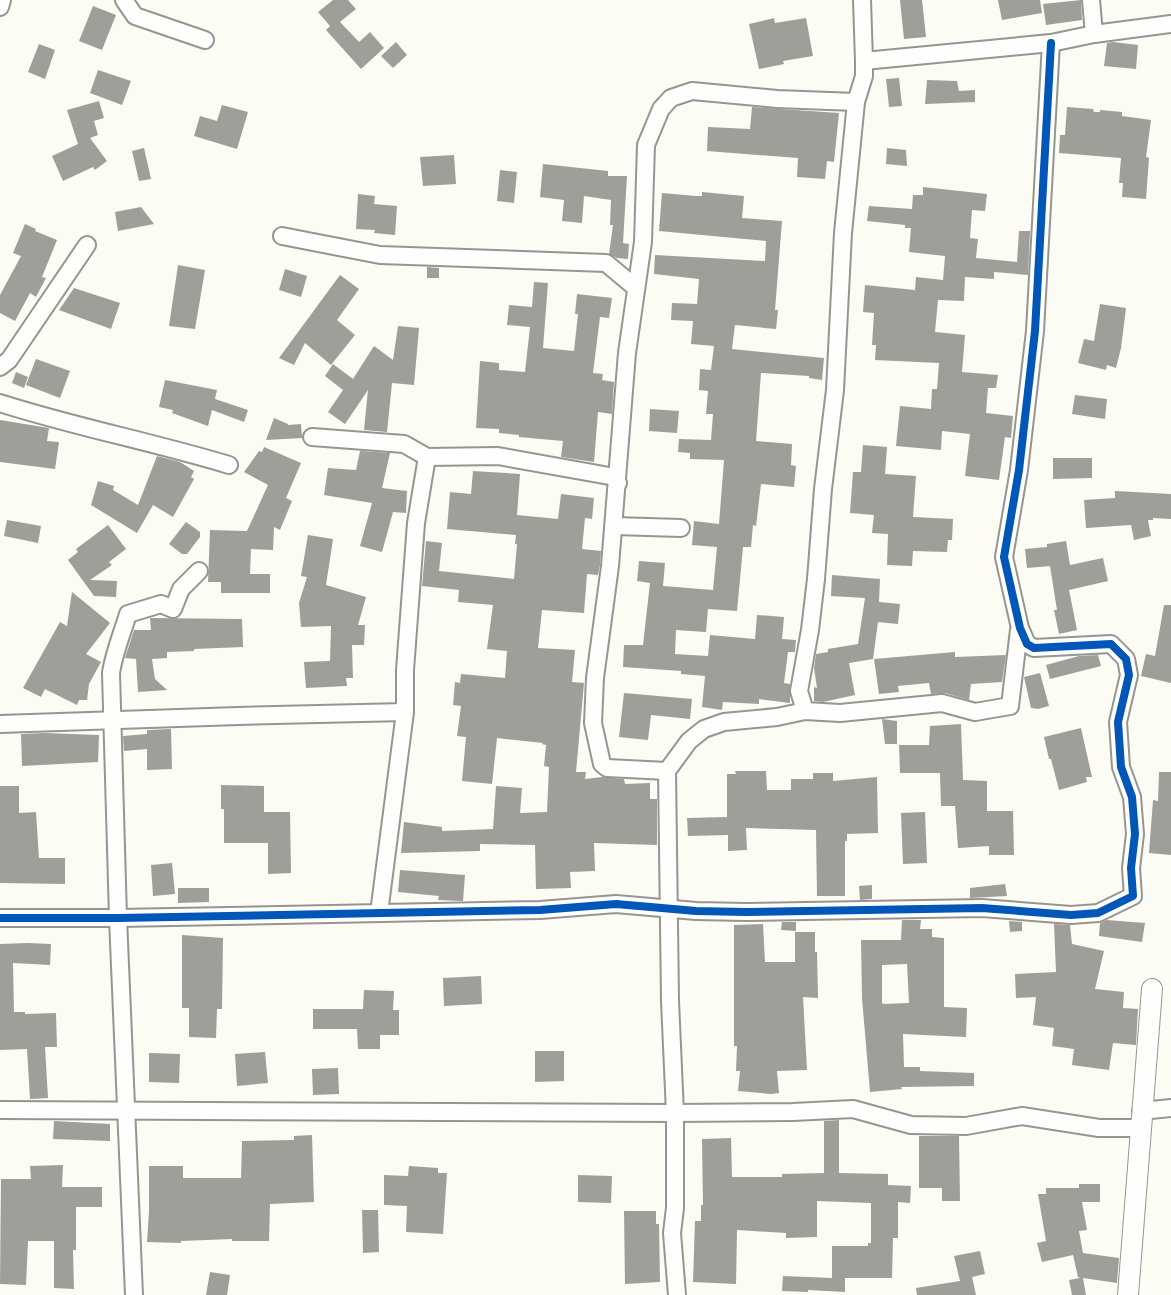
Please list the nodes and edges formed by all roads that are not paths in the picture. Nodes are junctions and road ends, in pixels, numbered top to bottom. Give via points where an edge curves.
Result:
1 (2, 0) edge
2 (124, 0) edge
3 (862, 0) edge
4 (1091, 0) edge
5 (0, 7) edge
6 (1171, 24) edge
7 (1094, 34) junction
8 (205, 40) dead end
9 (1051, 43) junction
10 (864, 61) junction
11 (856, 102) junction
12 (282, 236) dead end
13 (87, 245) dead end
14 (636, 288) junction
15 (0, 368) edge
16 (0, 403) edge
17 (312, 437) dead end
18 (427, 456) junction
19 (229, 465) dead end
20 (618, 483) junction
21 (614, 526) junction
22 (681, 528) dead end
23 (199, 571) dead end
24 (1020, 628) junction
25 (805, 711) junction
26 (405, 712) junction
27 (111, 720) junction
28 (0, 724) edge
29 (667, 771) junction
30 (669, 907) junction
31 (379, 913) junction
32 (0, 918) edge
33 (118, 918) junction
34 (1152, 988) dead end
35 (1171, 1108) edge
36 (0, 1110) edge
37 (125, 1111) junction
38 (675, 1113) junction
39 (1141, 1120) junction
40 (134, 1295) edge
41 (677, 1295) edge
42 (1128, 1295) edge

1 - 5 street
2 - 8 street via 135,16
3 - 10 street
4 - 7 street
6 - 7 street
7 - 9 street
9 - 10 street
9 - 24 street via 1035,331 1019,470 1004,557
10 - 11 street
11 - 14 street via 692,91 671,98 661,109 646,145 643,242
11 - 25 street via 843,233 835,390 810,630 799,691
12 - 14 street via 380,255 606,263
13 - 15 street
14 - 20 street
16 - 19 street
17 - 18 street via 404,444
18 - 20 street via 498,456 615,477
18 - 26 street via 416,523
20 - 21 street
21 - 22 street
21 - 29 street via 593,723 602,764 608,768
23 - 27 street via 181,589 173,609 161,604 128,614 111,674
24 - 25 street via 1010,706 975,712 942,703 840,713
24 - 30 street via 1027,644 1034,648 1111,644 1126,659 1129,675 1118,722 1120,767 1132,798 1133,896 1098,913 1071,915 982,908 746,912
25 - 29 street via 724,722 704,729 689,741
26 - 27 street
26 - 31 street
27 - 28 street
27 - 33 street
29 - 30 street
30 - 31 street via 616,904 540,910
30 - 38 street
31 - 33 street
32 - 33 street
33 - 37 street
34 - 39 street
35 - 39 street
36 - 37 street
37 - 38 street
37 - 40 street
38 - 39 street via 853,1109 911,1125 966,1126 1022,1116 1099,1128
38 - 41 street via 672,1233
39 - 42 street

